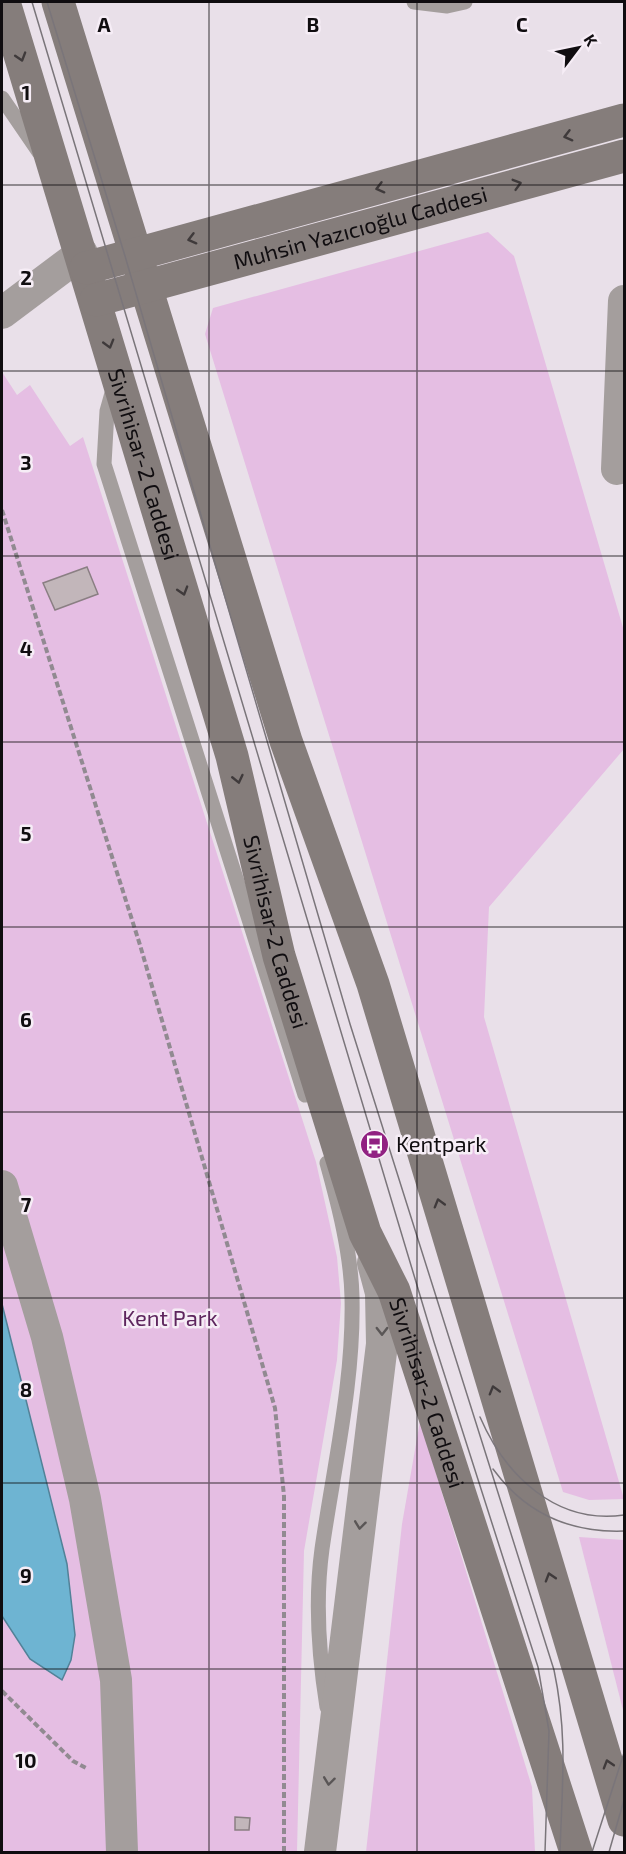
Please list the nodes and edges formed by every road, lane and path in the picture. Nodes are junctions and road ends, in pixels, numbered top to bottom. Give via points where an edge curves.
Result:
1 (4, 2) edge
2 (57, 2) edge
3 (414, 2) edge
4 (465, 2) edge
5 (2, 98) edge
6 (623, 124) edge
7 (624, 156) edge
8 (59, 179) junction
9 (135, 254) junction
10 (84, 260) junction
11 (146, 286) junction
12 (96, 300) junction
13 (624, 301) edge
14 (2, 313) edge
15 (118, 375) junction
16 (617, 470) dead end
17 (2, 510) edge
18 (310, 1110) dead end
19 (321, 1144) dead end
20 (2, 1186) edge
21 (365, 1233) junction
22 (2, 1691) edge
23 (333, 1748) junction
24 (119, 1779) junction
25 (624, 1820) edge
26 (122, 1852) edge
27 (284, 1852) edge
28 (320, 1852) edge
29 (576, 1852) edge

1 -> 8 main road, Sivrihisar-2 Caddesi
2 - 9 main road
3 - 4 lane via 447,6
5 - 8 lane
6 -> 9 main road
11 -> 7 main road, Muhsin Yazıcıoğlu Caddesi
8 - 10 main road, Sivrihisar-2 Caddesi
9 - 10 main road
9 - 11 main road
10 - 12 main road, Sivrihisar-2 Caddesi
10 - 14 street
11 - 12 main road, Muhsin Yazıcıoğlu Caddesi
25 -> 11 main road via 373,984 286,741
12 -> 15 main road, Sivrihisar-2 Caddesi
13 - 16 street
15 - 18 lane via 107,411 104,464
15 -> 21 main road, Sivrihisar-2 Caddesi via 232,756 279,956
17 - 27 path via 140,945 275,1408 284,1496
19 - 23 lane via 348,1256 352,1298 342,1432 322,1551 321,1660
20 - 24 street via 47,1337 85,1498 116,1680
21 -> 23 street via 381,1293 382,1344
21 - 29 main road, Sivrihisar-2 Caddesi via 394,1290
22 - 24 path via 73,1761 99,1775
23 -> 28 street
24 - 26 street

